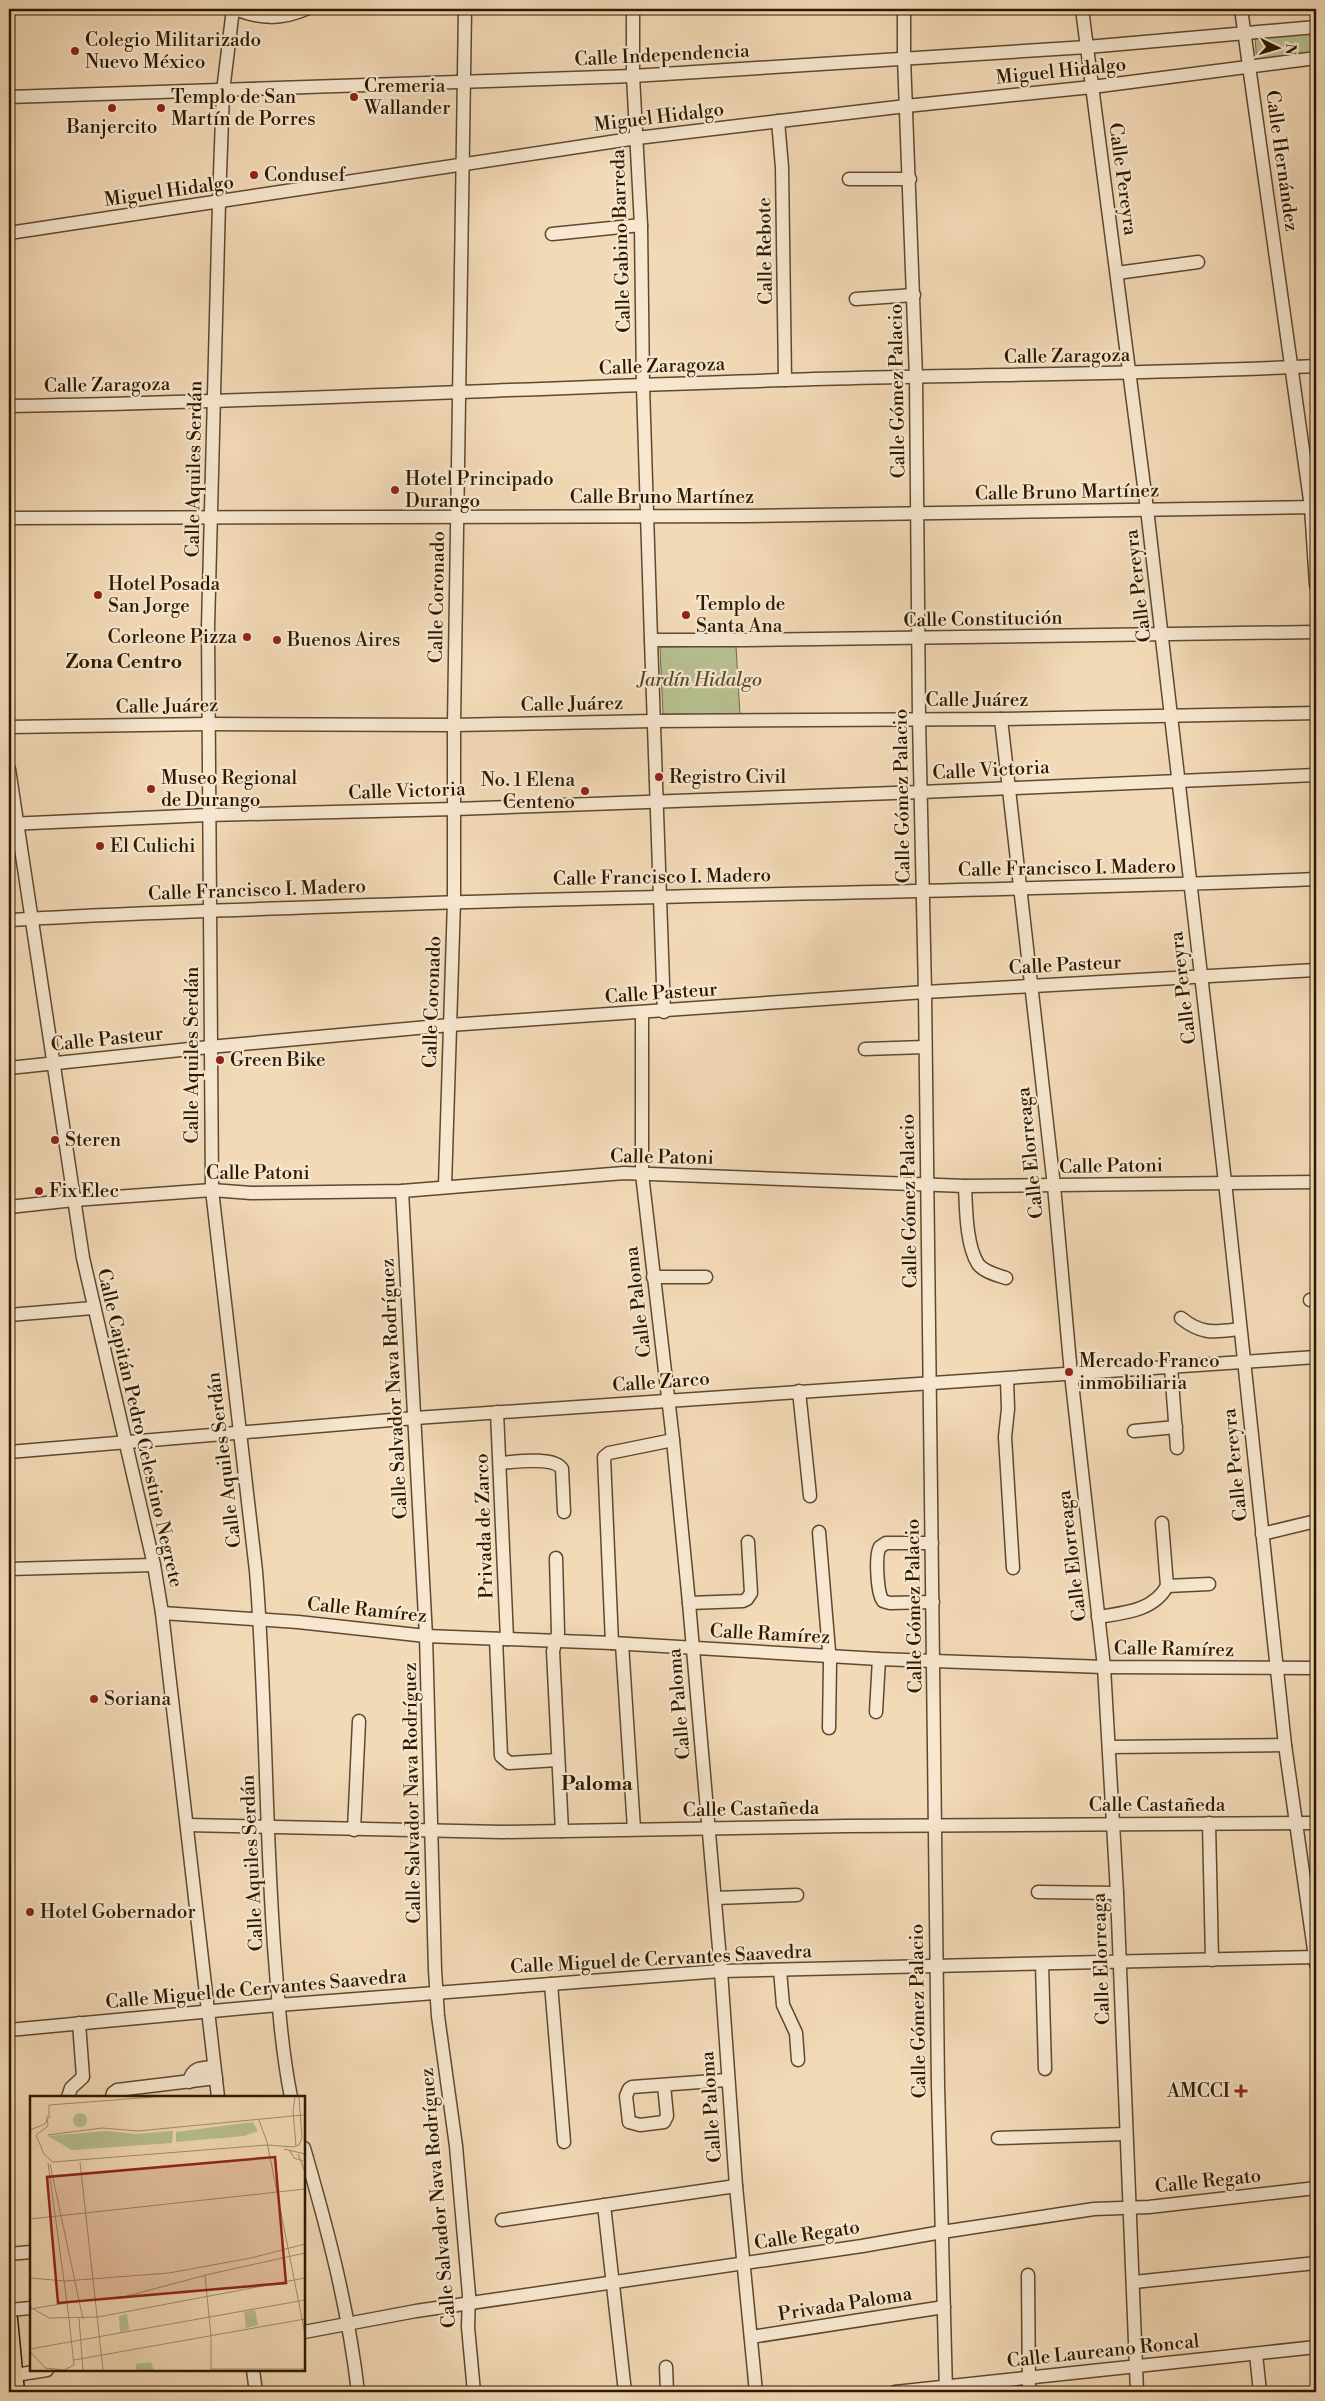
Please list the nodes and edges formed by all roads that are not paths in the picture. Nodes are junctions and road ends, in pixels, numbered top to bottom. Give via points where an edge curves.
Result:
1 (234, 9) edge
2 (306, 9) edge
3 (465, 9) edge
4 (633, 9) edge
5 (904, 9) edge
6 (1082, 9) edge
7 (1241, 9) edge
8 (1316, 27) edge
9 (1244, 32) junction
10 (1087, 47) junction
11 (904, 58) junction
12 (1316, 58) edge
13 (1250, 67) junction
14 (634, 76) junction
15 (464, 83) junction
16 (1092, 87) junction
17 (223, 91) junction
18 (9, 97) edge
19 (906, 106) junction
20 (778, 121) junction
21 (637, 138) junction
22 (462, 164) junction
23 (849, 179) dead end
24 (910, 180) junction
25 (219, 202) junction
26 (641, 225) junction
27 (9, 233) edge
28 (552, 234) dead end
29 (1198, 262) dead end
30 (1117, 273) junction
31 (914, 295) junction
32 (856, 299) dead end
33 (1316, 366) edge
34 (1291, 367) junction
35 (1130, 374) junction
36 (916, 377) junction
37 (785, 380) junction
38 (643, 386) junction
39 (459, 393) junction
40 (215, 400) junction
41 (9, 406) edge
42 (1314, 507) edge
43 (1148, 509) junction
44 (918, 513) junction
45 (647, 516) junction
46 (212, 517) junction
47 (458, 517) junction
48 (9, 518) edge
49 (1316, 586) edge
50 (1316, 632) edge
51 (1162, 635) junction
52 (918, 638) junction
53 (651, 640) junction
54 (1316, 713) edge
55 (1170, 714) junction
56 (919, 719) junction
57 (1001, 719) junction
58 (653, 721) junction
59 (208, 724) junction
60 (454, 725) junction
61 (9, 727) edge
62 (9, 769) edge
63 (1316, 775) edge
64 (1178, 780) junction
65 (1008, 788) junction
66 (921, 792) junction
67 (656, 802) junction
68 (455, 809) junction
69 (208, 815) junction
70 (13, 824) edge
71 (1316, 879) edge
72 (1190, 884) junction
73 (1019, 889) junction
74 (922, 890) junction
75 (660, 896) junction
76 (454, 901) junction
77 (210, 911) junction
78 (32, 919) junction
79 (9, 920) edge
80 (1316, 970) edge
81 (1200, 975) junction
82 (1030, 986) junction
83 (925, 992) junction
84 (664, 1012) junction
85 (642, 1013) junction
86 (450, 1025) junction
87 (210, 1047) junction
88 (926, 1047) junction
89 (865, 1049) dead end
90 (52, 1063) junction
91 (9, 1068) edge
92 (642, 1174) junction
93 (1224, 1182) junction
94 (1316, 1182) edge
95 (927, 1185) junction
96 (445, 1186) junction
97 (965, 1186) junction
98 (1054, 1186) junction
99 (212, 1190) junction
100 (402, 1191) junction
101 (74, 1200) junction
102 (9, 1207) edge
103 (653, 1277) junction
104 (706, 1278) dead end
105 (1006, 1278) dead end
106 (93, 1308) junction
107 (9, 1315) edge
108 (1181, 1318) dead end
109 (1240, 1329) junction
110 (1316, 1357) edge
111 (1242, 1363) junction
112 (1171, 1368) junction
113 (1071, 1374) junction
114 (1007, 1379) junction
115 (930, 1384) junction
116 (799, 1391) junction
117 (668, 1400) junction
118 (497, 1412) junction
119 (414, 1418) junction
120 (1176, 1427) junction
121 (1134, 1431) dead end
122 (240, 1432) junction
123 (670, 1441) junction
124 (124, 1444) junction
125 (1177, 1448) dead end
126 (9, 1452) edge
127 (500, 1463) junction
128 (810, 1496) dead end
129 (564, 1512) dead end
130 (1316, 1521) edge
131 (1162, 1523) dead end
132 (819, 1532) dead end
133 (1262, 1534) junction
134 (748, 1542) dead end
135 (932, 1543) junction
136 (556, 1558) dead end
137 (154, 1565) junction
138 (1013, 1568) dead end
139 (9, 1569) edge
140 (1209, 1584) dead end
141 (1167, 1586) junction
142 (933, 1602) junction
143 (689, 1603) junction
144 (162, 1614) junction
145 (1098, 1617) junction
146 (260, 1619) junction
147 (426, 1636) junction
148 (502, 1639) junction
149 (555, 1642) junction
150 (617, 1643) junction
151 (693, 1648) junction
152 (830, 1656) junction
153 (879, 1659) junction
154 (934, 1661) junction
155 (1104, 1667) junction
156 (1316, 1668) edge
157 (1277, 1669) junction
158 (876, 1712) dead end
159 (359, 1721) dead end
160 (829, 1728) dead end
161 (1286, 1746) junction
162 (1110, 1748) junction
163 (558, 1760) junction
164 (1296, 1822) junction
165 (1316, 1822) edge
166 (1209, 1823) junction
167 (1114, 1824) junction
168 (187, 1825) junction
169 (935, 1826) junction
170 (267, 1828) junction
171 (709, 1828) junction
172 (634, 1829) junction
173 (354, 1830) junction
174 (562, 1831) junction
175 (432, 1832) junction
176 (1038, 1892) dead end
177 (1117, 1893) junction
178 (797, 1895) dead end
179 (715, 1898) junction
180 (1316, 1959) edge
181 (1212, 1960) junction
182 (1120, 1962) junction
183 (1042, 1964) junction
184 (936, 1966) junction
185 (780, 1970) junction
186 (721, 1971) junction
187 (551, 1984) junction
188 (436, 1992) junction
189 (278, 2005) junction
190 (209, 2011) junction
191 (79, 2023) junction
192 (9, 2030) edge
193 (798, 2060) dead end
194 (1045, 2069) dead end
195 (215, 2072) junction
196 (728, 2080) junction
197 (166, 2084) junction
198 (664, 2085) dead end
199 (68, 2096) edge
200 (112, 2096) edge
201 (167, 2096) edge
202 (218, 2096) edge
203 (291, 2096) edge
204 (1126, 2134) junction
205 (998, 2138) dead end
206 (564, 2142) dead end
207 (305, 2151) edge
208 (736, 2186) junction
209 (1316, 2188) edge
210 (604, 2205) junction
211 (1130, 2208) junction
212 (502, 2220) dead end
213 (942, 2232) junction
214 (30, 2252) edge
215 (9, 2254) edge
216 (1316, 2263) edge
217 (744, 2264) junction
218 (1028, 2275) dead end
219 (613, 2282) junction
220 (1134, 2282) junction
221 (469, 2303) junction
222 (944, 2307) junction
223 (30, 2308) edge
224 (9, 2310) edge
225 (9, 2319) edge
226 (350, 2323) junction
227 (305, 2332) edge
228 (751, 2337) junction
229 (1316, 2347) edge
230 (1256, 2354) junction
231 (1136, 2366) junction
232 (666, 2368) dead end
233 (40, 2371) edge
234 (253, 2371) edge
235 (11, 2375) edge
236 (1029, 2379) junction
237 (946, 2389) edge
238 (16, 2392) edge
239 (256, 2392) edge
240 (358, 2392) edge
241 (474, 2392) edge
242 (626, 2392) edge
243 (668, 2392) edge
244 (756, 2392) edge
245 (895, 2392) edge
246 (1029, 2392) edge
247 (1137, 2392) edge
248 (1260, 2392) edge

1 - 2 street via 272,18
1 - 17 street, Calle Aquiles Serdán
3 - 15 street, Calle Coronado
4 - 14 street, Calle Gabino Barreda
5 - 11 street, Calle Gómez Palacio
6 - 10 street, Calle Pereyra
7 - 9 street, Calle Hernández
8 - 9 street, Calle Independencia
9 - 10 street, Calle Independencia
9 - 13 street, Calle Hernández
10 - 11 street, Calle Independencia
10 - 16 street, Calle Pereyra
11 - 14 street, Calle Independencia
11 - 19 street, Calle Gómez Palacio
12 - 13 street, Miguel Hidalgo
13 - 16 street, Miguel Hidalgo
13 - 34 street, Calle Hernández
14 - 15 street, Calle Independencia
14 - 21 street, Calle Gabino Barreda
15 - 17 street, Calle Independencia
15 - 22 street, Calle Coronado
16 - 19 street, Miguel Hidalgo
16 - 30 street, Calle Pereyra
17 - 18 street, Calle Independencia
17 - 25 street, Calle Aquiles Serdán
19 - 20 street, Miguel Hidalgo
19 - 24 street, Calle Gómez Palacio
20 - 21 street, Miguel Hidalgo
20 - 37 street, Calle Rebote via 782,167
21 - 22 street, Miguel Hidalgo
21 - 26 street, Calle Gabino Barreda
22 - 25 street, Miguel Hidalgo
22 - 39 street, Calle Coronado
23 - 24 street
24 - 31 street, Calle Gómez Palacio
25 - 27 street, Miguel Hidalgo
25 - 40 street, Calle Aquiles Serdán
26 - 28 street
26 - 38 street, Calle Gabino Barreda
29 - 30 street
30 - 35 street, Calle Pereyra
31 - 32 street
31 - 36 street, Calle Gómez Palacio
33 - 34 street, Calle Zaragoza
34 - 35 street, Calle Zaragoza
34 - 42 street, Calle Hernández
35 - 36 street, Calle Zaragoza
35 - 43 street, Calle Pereyra
36 - 37 street, Calle Zaragoza
36 - 44 street, Calle Gómez Palacio
37 - 38 street, Calle Zaragoza
38 - 39 street, Calle Zaragoza
38 - 45 street, Calle Gabino Barreda
39 - 40 street, Calle Zaragoza
39 - 47 street, Calle Coronado
40 - 41 street, Calle Zaragoza
40 - 46 street, Calle Aquiles Serdán
42 - 43 street, Calle Bruno Martínez
42 - 49 street, Calle Hernández
43 - 44 street, Calle Bruno Martínez
43 - 51 street, Calle Pereyra
44 - 45 street, Calle Bruno Martínez
44 - 52 street, Calle Gómez Palacio
45 - 47 street, Calle Bruno Martínez
45 - 53 street, Calle Gabino Barreda
46 - 47 street, Calle Bruno Martínez
46 - 48 street, Calle Bruno Martínez
46 - 59 street, Calle Aquiles Serdán
47 - 60 street, Calle Coronado
50 - 51 street, Calle Constitución
51 - 52 street, Calle Constitución
51 - 55 street, Calle Pereyra
52 - 53 street, Calle Constitución
52 - 56 street, Calle Gómez Palacio
53 - 58 street, Calle Gabino Barreda
54 - 55 street, Calle Juárez
55 - 57 street, Calle Juárez
55 - 64 street, Calle Pereyra
56 - 57 street, Calle Juárez
56 - 58 street, Calle Juárez
56 - 66 street, Calle Gómez Palacio
57 - 65 street, Calle Elorreaga
58 - 60 street, Calle Juárez
58 - 67 street, Calle Gabino Barreda
59 - 60 street, Calle Juárez
59 - 61 street, Calle Juárez
59 - 69 street, Calle Aquiles Serdán
60 - 68 street, Calle Coronado
62 - 70 street, Calle Capitán Pedro Celestino Negrete
63 - 64 street, Calle Victoria
64 - 65 street, Calle Victoria
64 - 72 street, Calle Pereyra
65 - 66 street, Calle Victoria
65 - 73 street, Calle Elorreaga
66 - 67 street, Calle Victoria
66 - 74 street, Calle Gómez Palacio
67 - 68 street, Calle Victoria
67 - 75 street, Calle Gabino Barreda
68 - 69 street, Calle Victoria
68 - 76 street, Calle Coronado
69 - 70 street, Calle Victoria
69 - 77 street, Calle Aquiles Serdán
70 - 78 street, Calle Capitán Pedro Celestino Negrete
71 - 72 street, Calle Francisco I. Madero
72 - 73 street, Calle Francisco I. Madero
72 - 81 street, Calle Pereyra
73 - 74 street, Calle Francisco I. Madero
73 - 82 street, Calle Elorreaga
74 - 75 street, Calle Francisco I. Madero
74 - 83 street, Calle Gómez Palacio
75 - 76 street, Calle Francisco I. Madero
75 - 84 street, Calle Gabino Barreda
76 - 77 street, Calle Francisco I. Madero
76 - 86 street, Calle Coronado
77 - 78 street, Calle Francisco I. Madero
77 - 87 street, Calle Aquiles Serdán
78 - 79 street, Calle Francisco I. Madero
78 - 90 street, Calle Capitán Pedro Celestino Negrete
80 - 81 street, Calle Pasteur
81 - 82 street, Calle Pasteur
81 - 93 street, Calle Pereyra
82 - 83 street, Calle Pasteur
82 - 98 street, Calle Elorreaga
83 - 84 street, Calle Pasteur
83 - 88 street, Calle Gómez Palacio
84 - 85 street, Calle Pasteur
85 - 86 street, Calle Pasteur
85 - 92 street, Calle Paloma
86 - 87 street, Calle Pasteur
86 - 96 street, Calle Coronado
87 - 90 street, Calle Pasteur
87 - 99 street, Calle Aquiles Serdán
88 - 89 street
88 - 95 street, Calle Gómez Palacio
90 - 91 street, Calle Pasteur
90 - 101 street, Calle Capitán Pedro Celestino Negrete
92 - 95 street, Calle Patoni
92 - 96 street, Calle Patoni
92 - 103 street, Calle Paloma
93 - 94 street, Calle Patoni
93 - 98 street, Calle Patoni
93 - 109 street, Calle Pereyra
95 - 97 street, Calle Patoni
95 - 115 street, Calle Gómez Palacio
96 - 100 street, Calle Patoni
97 - 98 street, Calle Patoni
97 - 105 street via 967,1220 978,1264 992,1274
98 - 113 street, Calle Elorreaga
99 - 100 street, Calle Patoni via 251,1193
99 - 101 street, Calle Patoni
99 - 122 street, Calle Aquiles Serdán
100 - 119 street, Calle Salvador Nava Rodríguez
101 - 102 street, Calle Patoni
101 - 106 street, Calle Capitán Pedro Celestino Negrete
103 - 104 street
103 - 117 street, Calle Paloma
106 - 107 street
106 - 124 street, Calle Capitán Pedro Celestino Negrete
108 - 109 street via 1205,1332
109 - 111 street, Calle Pereyra
110 - 111 street, Calle Zarco
111 - 112 street, Calle Zarco
111 - 133 street, Calle Pereyra
112 - 113 street, Calle Zarco
112 - 120 street
113 - 114 street, Calle Zarco
113 - 145 street, Calle Elorreaga
114 - 115 street, Calle Zarco
114 - 138 street via 1005,1437
115 - 116 street, Calle Zarco
115 - 135 street, Calle Gómez Palacio
116 - 117 street, Calle Zarco
116 - 128 street
117 - 118 street, Calle Zarco
117 - 123 street, Calle Paloma
118 - 119 street, Calle Zarco
118 - 127 street, Privada de Zarco
119 - 122 street, Calle Zarco
119 - 147 street, Calle Salvador Nava Rodríguez
120 - 121 street
120 - 125 street
122 - 124 street, Calle Zarco
122 - 146 street, Calle Aquiles Serdán
123 - 143 street, Calle Paloma
123 - 150 street via 605,1454 606,1535
124 - 126 street, Calle Zarco
124 - 137 street, Calle Capitán Pedro Celestino Negrete
127 - 129 street via 550,1461 560,1465
127 - 148 street, Privada de Zarco
130 - 133 street
131 - 141 street
132 - 152 street
133 - 157 street, Calle Pereyra
134 - 143 street via 750,1597 743,1601
135 - 142 street, Calle Gómez Palacio
135 - 142 street via 886,1543 877,1555 882,1601
136 - 149 street via 558,1633
137 - 139 street
137 - 144 street, Calle Capitán Pedro Celestino Negrete
140 - 141 street
141 - 145 street via 1156,1599 1139,1609
142 - 154 street, Calle Gómez Palacio
143 - 151 street, Calle Paloma
144 - 146 street, Calle Ramírez
144 - 168 street, Calle Capitán Pedro Celestino Negrete
145 - 155 street, Calle Elorreaga
146 - 147 street, Calle Ramírez
146 - 170 street, Calle Aquiles Serdán
147 - 148 street, Calle Ramírez
147 - 175 street, Calle Salvador Nava Rodríguez
148 - 149 street, Calle Ramírez
148 - 163 street, Privada de Zarco via 500,1751 504,1760 514,1763
149 - 150 street, Calle Ramírez
149 - 163 street
150 - 151 street, Calle Ramírez
150 - 172 street
151 - 152 street, Calle Ramírez
151 - 171 street, Calle Paloma
152 - 153 street, Calle Ramírez
152 - 160 street
153 - 154 street, Calle Ramírez
153 - 158 street
154 - 155 street, Calle Ramírez
154 - 169 street, Calle Gómez Palacio
155 - 157 street, Calle Ramírez
155 - 162 street, Calle Elorreaga
156 - 157 street, Calle Ramírez
157 - 161 street, Calle Pereyra
159 - 173 street
161 - 162 street
161 - 164 street, Calle Pereyra
162 - 167 street, Calle Elorreaga
163 - 174 street
164 - 165 street, Calle Castañeda
164 - 166 street, Calle Castañeda
164 - 180 street, Calle Pereyra
166 - 167 street, Calle Castañeda
166 - 181 street
167 - 169 street, Calle Castañeda
167 - 177 street, Calle Elorreaga
168 - 170 street, Calle Castañeda
168 - 190 street, Calle Capitán Pedro Celestino Negrete
169 - 171 street, Calle Castañeda
169 - 184 street, Calle Gómez Palacio
170 - 173 street, Calle Castañeda
170 - 189 street, Calle Aquiles Serdán
171 - 172 street, Calle Castañeda
171 - 179 street, Calle Paloma
172 - 174 street, Calle Castañeda
173 - 175 street, Calle Castañeda
174 - 175 street, Calle Castañeda
175 - 188 street, Calle Salvador Nava Rodríguez
176 - 177 street
177 - 182 street, Calle Elorreaga
178 - 179 street
179 - 186 street, Calle Paloma
180 - 181 street, Calle Miguel de Cervantes Saavedra
181 - 182 street, Calle Miguel de Cervantes Saavedra
182 - 183 street, Calle Miguel de Cervantes Saavedra
182 - 204 street, Calle Elorreaga
183 - 184 street, Calle Miguel de Cervantes Saavedra
183 - 194 street
184 - 185 street, Calle Miguel de Cervantes Saavedra
184 - 213 street, Calle Gómez Palacio
185 - 186 street, Calle Miguel de Cervantes Saavedra
185 - 193 street via 783,2005 796,2033
186 - 187 street, Calle Miguel de Cervantes Saavedra
186 - 196 street, Calle Paloma
187 - 188 street, Calle Miguel de Cervantes Saavedra
187 - 206 street
188 - 189 street, Calle Miguel de Cervantes Saavedra
188 - 221 street, Calle Salvador Nava Rodríguez via 456,2146
189 - 190 street, Calle Miguel de Cervantes Saavedra
189 - 203 street, Calle Aquiles Serdán
190 - 191 street, Calle Miguel de Cervantes Saavedra
190 - 195 street, Calle Capitán Pedro Celestino Negrete
191 - 192 street, Calle Miguel de Cervantes Saavedra
191 - 199 street via 83,2077 71,2088
195 - 197 street via 196,2069 191,2073 189,2082
195 - 202 street, Calle Capitán Pedro Celestino Negrete
196 - 198 street
196 - 208 street, Calle Paloma
197 - 200 street via 117,2090
197 - 201 street
204 - 205 street
204 - 211 street, Calle Elorreaga
207 - 226 street via 329,2233
208 - 210 street
208 - 217 street, Calle Paloma
209 - 211 street, Calle Regato
210 - 212 street
210 - 219 street
211 - 213 street, Calle Regato via 1100,2208
211 - 220 street, Calle Elorreaga
213 - 217 street, Calle Regato
213 - 222 street, Calle Gómez Palacio
214 - 215 street
216 - 220 street
217 - 219 street, Calle Regato
217 - 228 street, Calle Paloma
218 - 236 street
219 - 221 street, Calle Regato
219 - 242 street
220 - 231 street, Calle Elorreaga
221 - 226 street, Calle Regato
221 - 241 street, Calle Salvador Nava Rodríguez
222 - 228 street, Privada Paloma
222 - 237 street, Calle Gómez Palacio
223 - 224 street
225 - 235 main road
226 - 227 street, Calle Regato
226 - 240 street
228 - 244 street, Calle Paloma
229 - 230 street, Calle Laureano Roncal
230 - 231 street, Calle Laureano Roncal
230 - 248 street
231 - 236 street, Calle Laureano Roncal
231 - 247 street, Calle Elorreaga
232 - 243 street
233 - 235 street
234 - 239 street
235 - 238 main road
236 - 237 street, Calle Laureano Roncal
236 - 246 street
237 - 245 street, Calle Laureano Roncal

